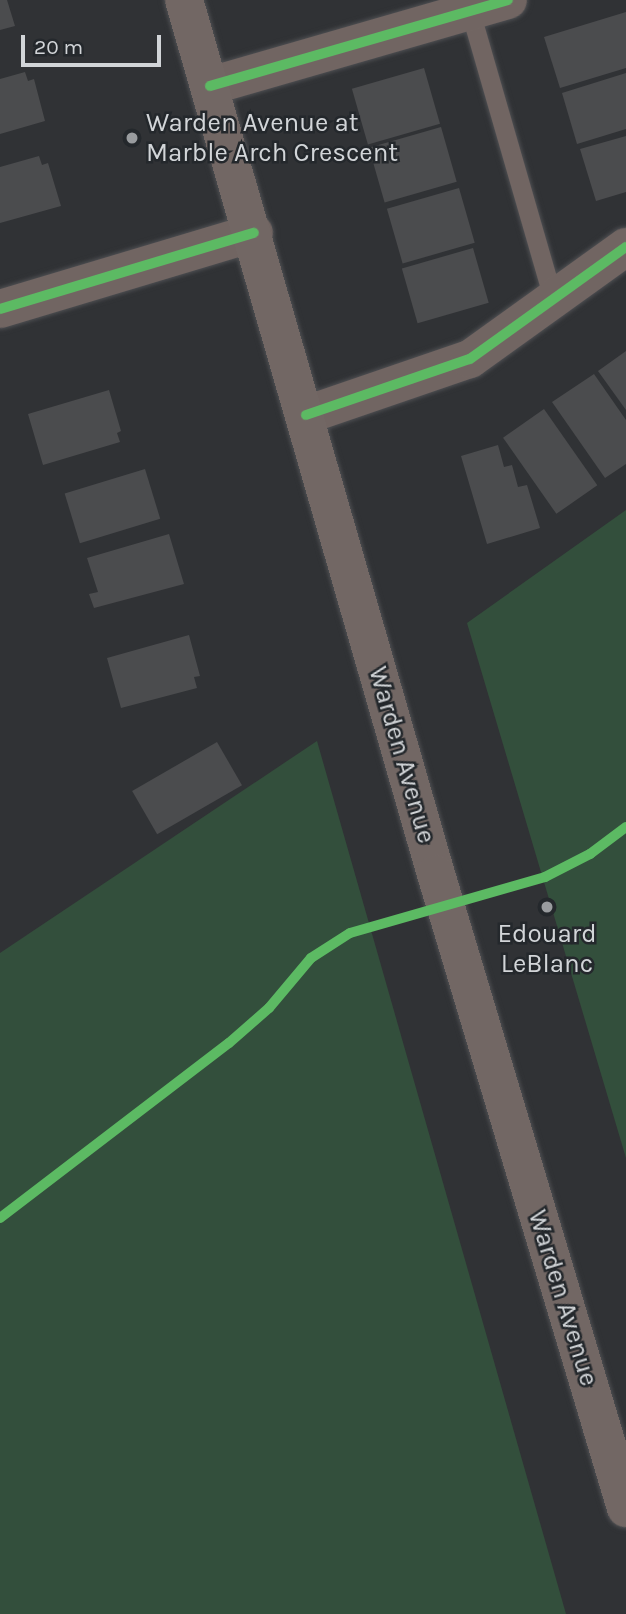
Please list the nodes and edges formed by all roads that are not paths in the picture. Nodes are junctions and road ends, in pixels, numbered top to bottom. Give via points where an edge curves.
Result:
1 (184, 0) edge
2 (508, 0) edge
3 (470, 11) junction
4 (210, 86) junction
5 (254, 233) junction
6 (626, 247) edge
7 (553, 299) junction
8 (0, 309) edge
9 (306, 415) junction
10 (626, 1508) edge

1 - 4 main road, Warden Avenue
2 - 3 street
3 - 4 street
3 - 7 lane
4 - 5 main road, Warden Avenue
5 - 8 street
5 - 9 main road, Warden Avenue
6 - 7 street
7 - 9 street via 470,359
9 - 10 main road, Warden Avenue via 436,874

